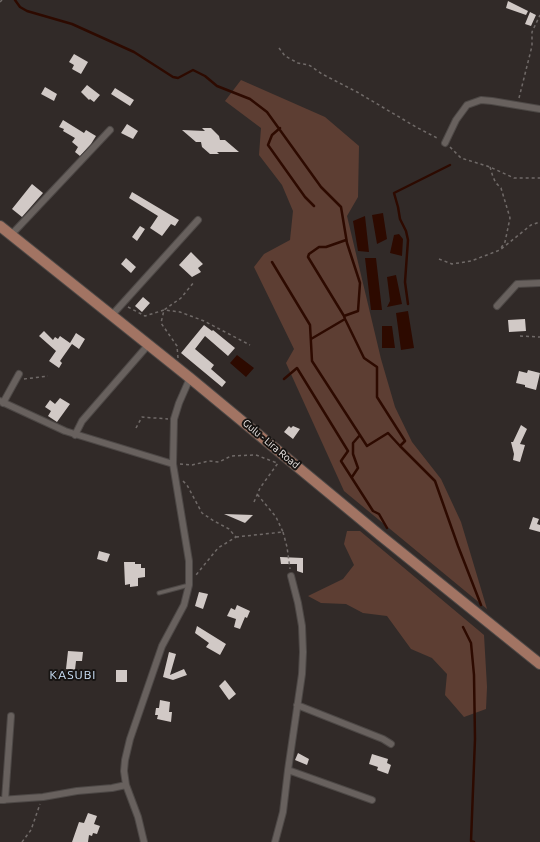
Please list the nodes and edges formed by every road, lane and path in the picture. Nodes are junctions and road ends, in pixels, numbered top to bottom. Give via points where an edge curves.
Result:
1 (540, 15) edge
2 (279, 48) dead end
3 (517, 106) junction
4 (540, 109) edge
5 (110, 130) dead end
6 (445, 143) junction
7 (490, 166) junction
8 (540, 178) edge
9 (198, 220) dead end
10 (540, 222) edge
11 (0, 226) edge
12 (11, 235) junction
13 (500, 250) junction
14 (439, 259) dead end
15 (194, 282) dead end
16 (540, 283) edge
17 (122, 304) junction
18 (498, 306) dead end
19 (164, 310) junction
20 (112, 315) junction
21 (520, 336) dead end
22 (540, 337) edge
23 (149, 344) junction
24 (250, 345) dead end
25 (179, 369) junction
26 (19, 374) dead end
27 (48, 376) dead end
28 (190, 378) junction
29 (14, 383) junction
30 (2, 402) edge
31 (174, 419) junction
32 (136, 428) dead end
33 (75, 435) junction
34 (277, 463) junction
35 (174, 464) junction
36 (294, 464) junction
37 (176, 475) junction
38 (257, 494) junction
39 (254, 502) dead end
40 (283, 532) junction
41 (236, 536) junction
42 (291, 576) joint
43 (189, 585) junction
44 (159, 593) dead end
45 (540, 664) edge
46 (297, 705) junction
47 (11, 716) dead end
48 (391, 744) dead end
49 (288, 770) junction
50 (126, 785) junction
51 (43, 797) junction
52 (2, 800) edge
53 (372, 800) dead end
54 (22, 842) edge
55 (144, 842) edge
56 (275, 842) edge

1 - 3 path via 532,32 532,46
2 - 6 path via 284,56 298,63 309,64 322,74
3 - 4 street
3 - 6 street via 480,100 467,105 456,120
5 - 12 street
6 - 7 path via 461,158
7 - 8 path via 514,178
7 - 13 path via 496,184 501,188 510,218 505,242
9 - 17 street
10 - 13 path via 531,225
11 - 12 main road, Gulu - Lira Road
12 - 20 main road, Gulu - Lira Road
13 - 14 path via 471,261 452,264
15 - 19 path via 181,298
16 - 18 street via 517,284
17 - 19 path via 145,316
17 - 20 street
19 - 24 path via 180,312 204,321
19 - 25 path via 162,323 177,346
20 - 23 main road, Gulu - Lira Road
21 - 22 path
23 - 25 main road, Gulu - Lira Road
23 - 33 street via 82,421
25 - 28 main road, Gulu - Lira Road
26 - 29 street
27 - 29 path via 22,379
28 - 31 street
28 - 36 main road, Gulu - Lira Road
29 - 30 street
30 - 33 street
31 - 32 path via 142,417
31 - 35 street
33 - 35 street
34 - 35 path via 256,455 231,456 218,462
34 - 36 path
34 - 38 path
35 - 37 street
36 - 45 main road, Gulu - Lira Road
37 - 41 path via 187,485 202,513
37 - 43 street via 189,561
38 - 39 path
38 - 40 path via 276,517
40 - 41 path
40 - 42 path
41 - 43 path via 218,548
42 - 46 street via 301,618 303,646
43 - 44 lane
43 - 50 street via 182,609 162,646 130,739 124,770
46 - 48 street
46 - 49 street
47 - 52 street
49 - 53 street
49 - 56 street via 283,812
50 - 51 street
50 - 55 street
51 - 52 street
51 - 54 path via 31,830

